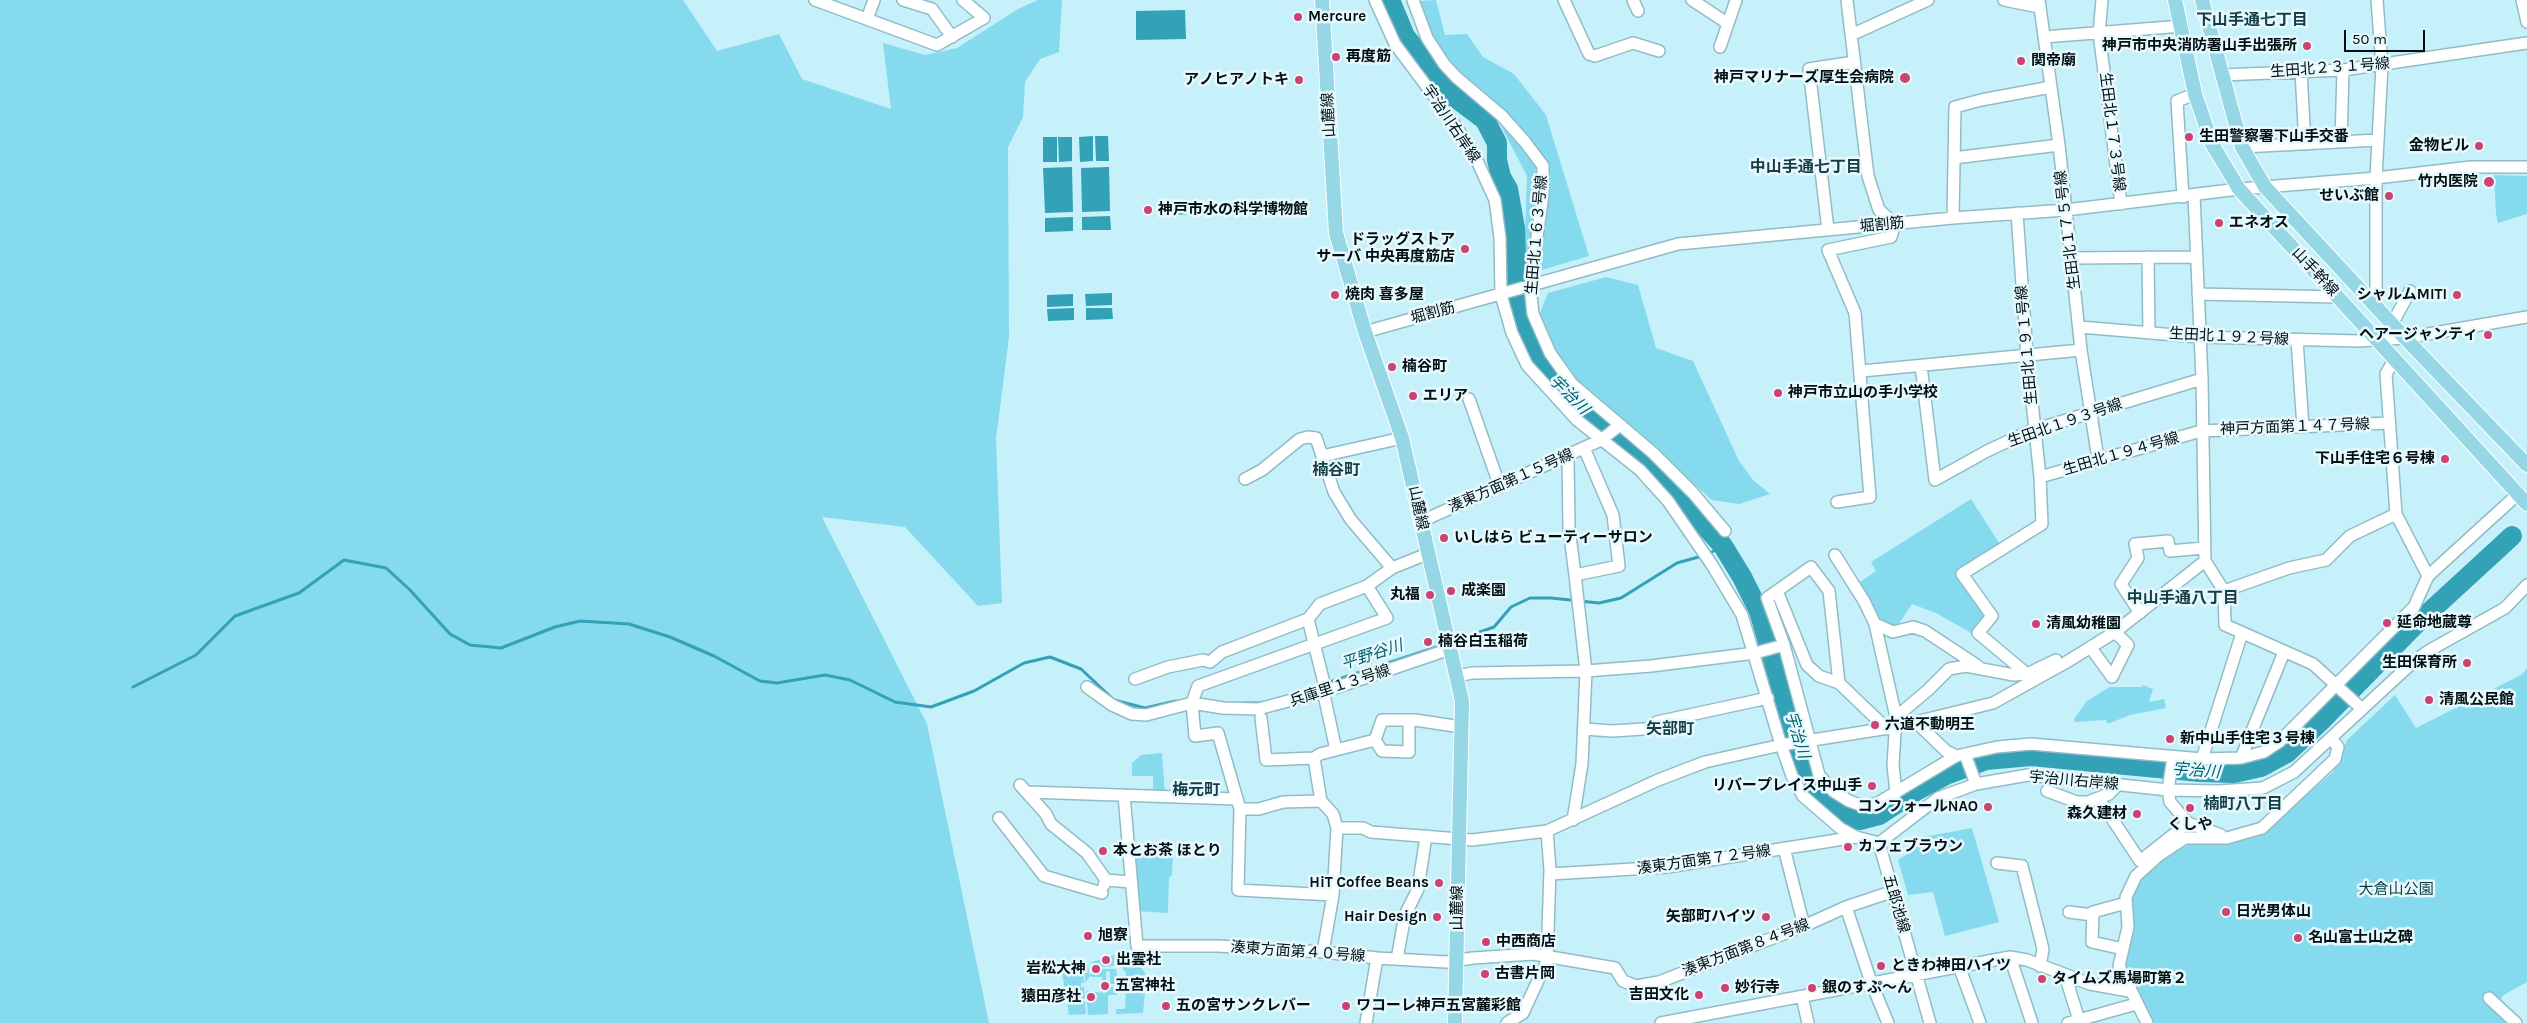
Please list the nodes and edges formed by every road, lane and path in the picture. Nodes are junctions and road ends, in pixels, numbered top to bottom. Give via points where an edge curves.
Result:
1 (815, 0) edge
2 (874, 0) edge
3 (903, 0) edge
4 (963, 0) edge
5 (1322, 0) edge
6 (1375, 0) edge
7 (1413, 0) edge
8 (1564, 0) edge
9 (1633, 0) edge
10 (1692, 0) edge
11 (1736, 0) edge
12 (1847, 0) edge
13 (1928, 0) edge
14 (2004, 0) edge
15 (2102, 0) edge
16 (2175, 0) edge
17 (2202, 0) edge
18 (2377, 0) edge
19 (2522, 0) edge
20 (2039, 3) edge
21 (1638, 11) dead end
22 (867, 19) junction
23 (2527, 22) edge
24 (1727, 23) junction
25 (2182, 26) junction
26 (2099, 33) junction
27 (1851, 35) junction
28 (952, 37) junction
29 (2044, 37) junction
30 (2527, 43) edge
31 (1720, 47) dead end
32 (1659, 51) dead end
33 (1854, 62) junction
34 (2382, 66) junction
35 (2343, 70) junction
36 (2301, 71) junction
37 (2222, 75) junction
38 (2051, 87) junction
39 (2195, 94) junction
40 (2378, 140) junction
41 (2341, 142) junction
42 (2059, 144) junction
43 (2305, 144) junction
44 (2242, 147) junction
45 (1954, 158) junction
46 (2527, 167) edge
47 (2376, 178) junction
48 (2265, 187) junction
49 (2239, 189) junction
50 (2189, 196) junction
51 (2121, 204) junction
52 (2066, 210) junction
53 (2017, 214) junction
54 (1953, 218) junction
55 (1895, 224) junction
56 (1828, 230) junction
57 (2148, 257) junction
58 (2196, 257) junction
59 (2071, 258) junction
60 (1530, 287) junction
61 (2410, 291) dead end
62 (2198, 294) junction
63 (1501, 295) junction
64 (2338, 297) junction
65 (2376, 306) junction
66 (2527, 317) edge
67 (2392, 324) junction
68 (2080, 327) junction
69 (1365, 332) junction
70 (2149, 333) junction
71 (2200, 337) junction
72 (2405, 338) junction
73 (2297, 340) junction
74 (2379, 340) junction
75 (2081, 350) junction
76 (2027, 355) junction
77 (2395, 358) junction
78 (1921, 366) junction
79 (1862, 372) junction
80 (2202, 379) junction
81 (1469, 399) dead end
82 (2090, 413) junction
83 (2389, 424) junction
84 (1619, 425) junction
85 (2303, 428) junction
86 (2035, 431) junction
87 (2201, 431) junction
88 (1402, 438) junction
89 (1601, 440) junction
90 (1584, 448) junction
91 (1322, 456) junction
92 (1568, 456) junction
93 (2098, 459) junction
94 (2527, 465) edge
95 (2040, 477) junction
96 (1245, 479) dead end
97 (1500, 487) junction
98 (2522, 499) edge
99 (1837, 502) dead end
100 (2396, 514) junction
101 (1422, 521) junction
102 (1725, 531) dead end
103 (2204, 548) junction
104 (1427, 554) junction
105 (1835, 555) dead end
106 (2205, 561) junction
107 (1392, 568) junction
108 (1574, 575) junction
109 (2428, 576) junction
110 (2527, 585) edge
111 (1367, 586) junction
112 (1778, 591) junction
113 (2224, 591) junction
114 (2140, 613) junction
115 (1308, 620) junction
116 (1876, 624) junction
117 (2114, 632) junction
118 (2242, 633) junction
119 (1795, 636) junction
120 (1783, 643) junction
121 (1315, 646) junction
122 (2091, 648) junction
123 (1450, 649) junction
124 (2284, 652) junction
125 (1755, 654) junction
126 (2065, 664) junction
127 (1981, 668) junction
128 (1586, 671) junction
129 (2027, 674) junction
130 (1457, 676) junction
131 (1134, 679) dead end
132 (1839, 683) junction
133 (2338, 686) junction
134 (1087, 687) dead end
135 (1326, 691) junction
136 (1194, 698) junction
137 (1768, 698) junction
138 (2361, 708) junction
139 (1261, 718) dead end
140 (1409, 720) junction
141 (1916, 722) junction
142 (1892, 724) junction
143 (1462, 727) junction
144 (1584, 729) junction
145 (2331, 738) junction
146 (1375, 740) junction
147 (1806, 741) junction
148 (1785, 744) junction
149 (1336, 750) junction
150 (1962, 756) junction
151 (1314, 758) junction
152 (2242, 758) junction
153 (2173, 759) junction
154 (2202, 759) junction
155 (1973, 779) junction
156 (2118, 784) junction
157 (2168, 790) junction
158 (2047, 791) dead end
159 (1896, 793) junction
160 (1124, 795) junction
161 (2099, 799) junction
162 (1321, 801) junction
163 (1238, 804) junction
164 (999, 818) dead end
165 (1573, 820) junction
166 (2188, 823) junction
167 (1337, 828) junction
168 (1547, 832) junction
169 (1426, 836) junction
170 (1856, 837) junction
171 (1458, 838) junction
172 (2227, 838) junction
173 (1879, 844) junction
174 (1784, 848) junction
175 (1997, 863) dead end
176 (1550, 874) junction
177 (1106, 880) junction
178 (1131, 882) junction
179 (1891, 892) junction
180 (1333, 895) junction
181 (2126, 903) junction
182 (1846, 907) junction
183 (2069, 912) dead end
184 (2093, 915) junction
185 (1804, 926) junction
186 (2123, 949) junction
187 (1323, 952) junction
188 (2010, 957) junction
189 (1377, 958) junction
190 (1547, 958) junction
191 (1397, 959) junction
192 (1458, 961) junction
193 (1959, 966) junction
194 (2040, 966) junction
195 (1916, 974) junction
196 (2065, 976) junction
197 (1871, 982) junction
198 (2129, 990) junction
199 (1802, 997) junction
200 (2489, 998) dead end
201 (2136, 1004) junction
202 (2074, 1021) edge
203 (1366, 1023) edge
204 (1455, 1023) edge
205 (1507, 1023) edge
206 (1660, 1023) edge
207 (1808, 1023) edge
208 (1888, 1023) edge
209 (1930, 1023) edge
210 (1980, 1023) edge
211 (2032, 1023) edge
212 (2147, 1023) edge
213 (2516, 1023) edge

1 - 22 street
2 - 22 street
3 - 28 street via 932,9
4 - 28 street via 984,18
5 - 69 main road, 山麓線 via 1336,233
6 - 63 street, 宇治川右岸線 via 1395,44 1475,156 1495,200 1500,238
7 - 60 street, 生田北１６３号線 via 1427,38 1444,64 1502,116 1542,166 1543,194
8 - 32 street via 1588,54 1596,56 1633,42
9 - 21 street
10 - 24 street
11 - 24 street
12 - 27 street
13 - 27 street
14 - 20 street
15 - 26 street, 生田北１７３号線
16 - 25 main road, 山手幹線
17 - 37 main road, 山手幹線
18 - 34 street
19 - 23 street
20 - 29 street, 生田北１７５号線
22 - 28 street via 937,45
24 - 31 street
25 - 26 street
25 - 39 main road, 山手幹線
26 - 29 street
26 - 51 street, 生田北１７３号線
27 - 33 street
29 - 38 street, 生田北１７５号線
30 - 34 street, 生田北２３１号線
33 - 55 street via 1868,176 1879,210
33 - 56 street via 1809,69
34 - 35 street, 生田北２３１号線
34 - 40 street
35 - 36 street, 生田北２３１号線
35 - 41 street
36 - 37 street, 生田北２３１号線
36 - 43 street
37 - 44 main road, 山手幹線
38 - 42 street, 生田北１７５号線
38 - 45 street via 1955,107
39 - 49 main road, 山手幹線 via 2212,144
39 - 50 street via 2177,101
40 - 41 street
40 - 47 street
41 - 43 street
42 - 45 street
42 - 52 street, 生田北１７５号線
43 - 44 street
44 - 48 main road, 山手幹線
45 - 54 street
46 - 47 street, 堀割筋 via 2471,167
47 - 48 street, 堀割筋
47 - 65 street
48 - 49 street, 堀割筋
48 - 65 main road, 山手幹線
49 - 50 street, 堀割筋
49 - 64 main road, 山手幹線
50 - 51 street, 堀割筋
50 - 58 street
51 - 52 street, 堀割筋
52 - 53 street, 堀割筋
52 - 59 street, 生田北１７５号線
53 - 54 street, 堀割筋
53 - 76 street, 生田北１９１号線
54 - 55 street, 堀割筋
55 - 56 street, 堀割筋
55 - 79 street via 1891,237 1828,250 1855,313
56 - 60 street, 堀割筋 via 1678,244
57 - 58 street
57 - 59 street
57 - 70 street
58 - 62 street
59 - 68 street, 生田北１７５号線
60 - 63 street, 堀割筋
60 - 84 street, 生田北１６３号線 via 1533,314 1550,353 1572,384
61 - 67 street
62 - 64 street
62 - 71 street
63 - 69 street, 堀割筋
63 - 89 street, 宇治川右岸線 via 1512,332 1527,365 1577,420
64 - 74 main road, 山手幹線
65 - 67 main road, 山手幹線
66 - 72 street, 生田北１９２号線
67 - 72 main road, 山手幹線
68 - 70 street, 生田北１９２号線
68 - 75 street, 生田北１７５号線
69 - 88 main road, 山麓線
70 - 71 street, 生田北１９２号線
71 - 73 street, 生田北１９２号線
71 - 80 street
72 - 74 street, 生田北１９２号線
72 - 94 main road, 山手幹線
73 - 74 street, 生田北１９２号線
73 - 85 street
74 - 77 main road, 山手幹線
75 - 76 street
75 - 82 street, 生田北１７５号線
76 - 78 street
76 - 86 street, 生田北１９１号線
77 - 83 street via 2386,374
77 - 98 main road, 山手幹線
78 - 79 street
78 - 86 street, 生田北１９３号線 via 1935,480 1987,451
79 - 99 street via 1870,497
80 - 82 street, 生田北１９３号線
80 - 87 street
81 - 97 street
82 - 86 street, 生田北１９３号線
82 - 93 street, 生田北１７５号線
83 - 85 street, 神戸方面第１４７号線
83 - 100 street
84 - 89 street, 湊東方面第１５号線
84 - 102 street, 生田北１６３号線 via 1653,453
85 - 87 street, 神戸方面第１４７号線
86 - 95 street, 生田北１９１号線
87 - 93 street, 生田北１９４号線
87 - 103 street
88 - 91 street
88 - 101 main road, 山麓線
89 - 90 street, 湊東方面第１５号線
89 - 125 street, 宇治川右岸線 via 1640,470 1668,501 1742,615
90 - 92 street, 湊東方面第１５号線
90 - 108 street via 1613,515 1619,566
91 - 96 street via 1316,438 1300,439 1262,470
91 - 107 street via 1334,492 1351,520
92 - 97 street, 湊東方面第１５号線
92 - 108 street via 1569,528
93 - 95 street, 生田北１９４号線
95 - 129 street, 生田北１９１号線 via 2042,524 1962,574 1992,616 1978,633
97 - 101 street, 湊東方面第１５号線
98 - 109 street
100 - 109 street
100 - 113 street via 2350,536 2326,560 2289,568
101 - 104 main road, 山麓線
103 - 106 street
103 - 114 street via 2170,551 2168,541 2135,544 2138,558 2121,584
104 - 107 street
104 - 123 main road, 山麓線
105 - 116 street
106 - 113 street
106 - 114 street
107 - 111 street
108 - 128 street
109 - 133 street via 2414,607
110 - 138 street, 宇治川右岸線 via 2505,608 2412,662
111 - 115 street via 1320,604
111 - 121 street via 1387,618
112 - 119 street
112 - 120 street via 1767,598
112 - 132 street via 1811,566 1829,591
113 - 118 street via 2226,625
114 - 117 street
115 - 121 street
115 - 131 street via 1222,652 1210,662 1202,660 1168,667
116 - 127 street via 1893,632 1913,627 1925,631
116 - 142 street
117 - 122 street
117 - 122 street via 2128,645 2112,678
118 - 124 street
118 - 154 street
119 - 120 street
119 - 132 street via 1807,665 1819,676
120 - 125 street
120 - 147 street
121 - 135 street
121 - 136 street via 1198,686
122 - 126 street
123 - 130 main road, 山麓線
123 - 135 street, 兵庫里１３号線
124 - 133 street via 2313,664
124 - 152 street
125 - 128 street
125 - 137 street
126 - 129 street via 2062,658
126 - 141 street via 1994,703
127 - 129 street
127 - 142 street via 1949,669
128 - 130 street
128 - 144 street
130 - 143 main road, 山麓線 via 1462,701
132 - 142 street
133 - 138 street
133 - 152 street via 2279,742 2264,752
134 - 136 street, 兵庫里１３号線 via 1112,705 1146,716
135 - 136 street, 兵庫里１３号線 via 1258,709 1223,708
135 - 149 street via 1324,695
136 - 163 street via 1195,736 1218,733
137 - 144 street via 1657,722 1657,728
137 - 148 street
138 - 145 street, 宇治川右岸線
139 - 151 street via 1266,760
140 - 143 street
140 - 146 street via 1382,720
140 - 146 street via 1409,752 1382,751
141 - 142 street
141 - 150 street via 1946,751
142 - 147 street
142 - 159 street
143 - 171 main road, 山麓線
144 - 165 street
145 - 157 street, 宇治川右岸線 via 2294,772 2263,788
145 - 172 street via 2338,747 2335,759 2315,780 2262,828
146 - 149 street
147 - 148 street
147 - 159 street via 1820,775 1832,791 1849,801 1863,806 1878,803
148 - 165 street via 1705,762
148 - 170 street via 1792,776 1803,796 1840,828
149 - 151 street
150 - 153 street via 2031,744
150 - 155 street
150 - 159 street
151 - 162 street
152 - 154 street
153 - 154 street
153 - 157 street
155 - 156 street, 宇治川右岸線 via 2028,775
155 - 173 street, 宇治川右岸線 via 1938,798
156 - 157 street, 宇治川右岸線
156 - 161 street
157 - 166 street via 2170,802
158 - 161 street via 2077,802
160 - 163 street
160 - 177 street via 1024,788 1051,824 1087,853
160 - 178 street
161 - 166 street via 2140,861
162 - 163 street via 1283,802 1260,809
162 - 167 street via 1333,814
163 - 180 street via 1238,890
164 - 177 street via 1044,876 1101,893
165 - 168 street
166 - 172 street
167 - 169 street
167 - 180 street
168 - 171 street via 1472,840
168 - 176 street
169 - 171 street
169 - 191 street via 1418,889 1405,915
170 - 173 street
170 - 174 street, 湊東方面第７２号線
171 - 192 main road, 山麓線
172 - 181 street via 2185,838 2136,876
173 - 179 street, 五郎池線
174 - 176 street, 湊東方面第７２号線 via 1667,867
174 - 185 street
175 - 194 street via 2022,866 2043,950
176 - 190 street
177 - 178 street
178 - 187 street, 湊東方面第４０号線 via 1137,946 1218,946
179 - 182 street, 湊東方面第８４号線
179 - 195 street, 五郎池線
180 - 187 street
181 - 184 street via 2093,912
181 - 186 street via 2128,927
182 - 185 street, 湊東方面第８４号線
182 - 197 street
183 - 184 street
184 - 186 street via 2092,942
185 - 190 street, 湊東方面第８４号線 via 1659,982 1636,986 1623,981 1615,968
186 - 198 street via 2119,966
187 - 189 street, 湊東方面第４０号線
188 - 193 street
188 - 194 street
188 - 211 street
189 - 191 street, 湊東方面第４０号線
189 - 203 street
190 - 192 street, 湊東方面第８４号線 via 1534,954
190 - 205 street via 1523,1014
191 - 192 street, 湊東方面第４０号線
192 - 204 main road, 山麓線
193 - 195 street
193 - 210 street
194 - 196 street
195 - 197 street
195 - 209 street, 五郎池線
196 - 198 street
196 - 202 street
197 - 199 street
197 - 208 street
198 - 201 street
199 - 206 street
199 - 207 street
200 - 213 street
201 - 202 street
201 - 212 street

